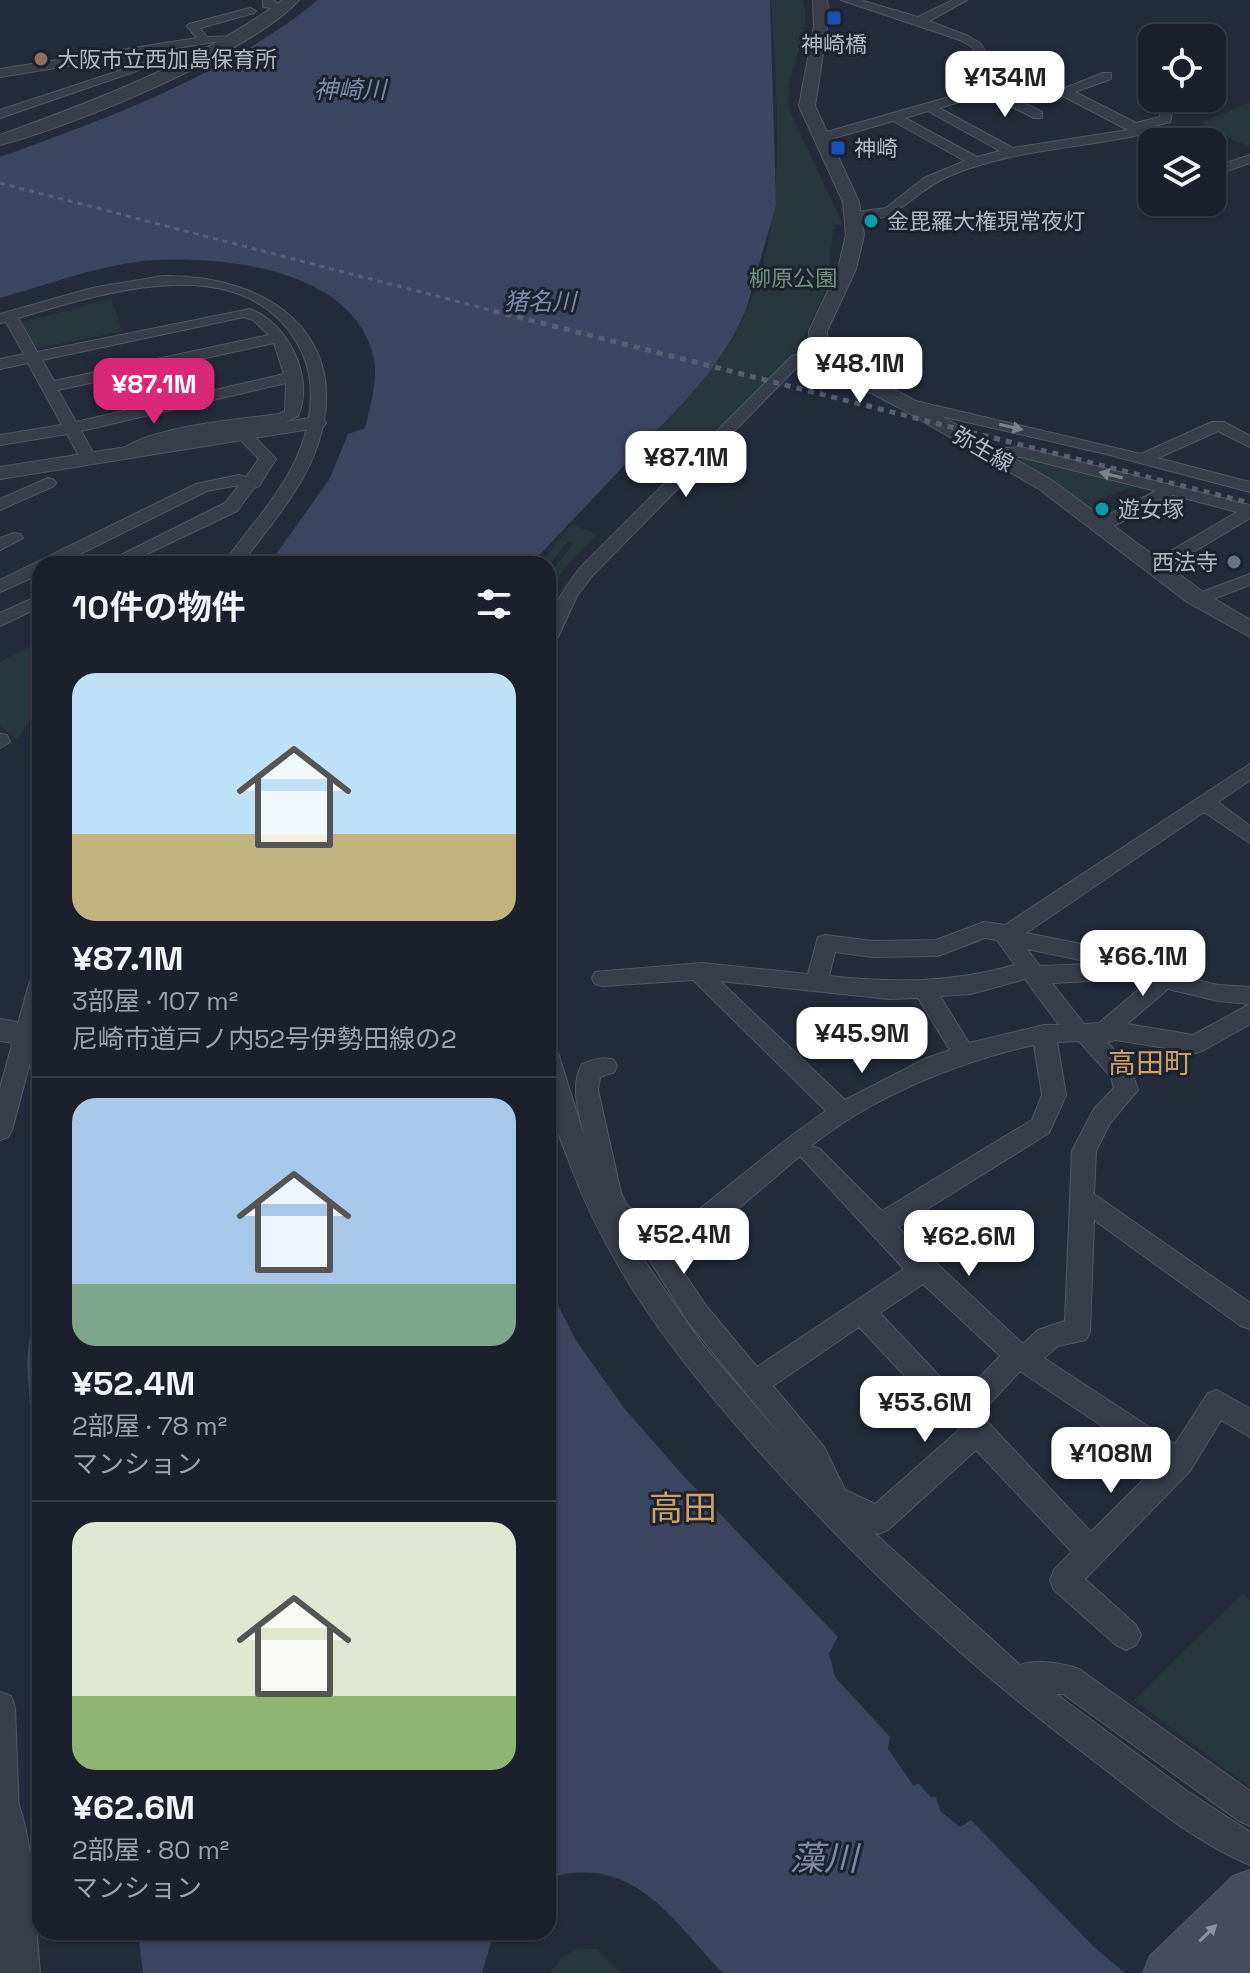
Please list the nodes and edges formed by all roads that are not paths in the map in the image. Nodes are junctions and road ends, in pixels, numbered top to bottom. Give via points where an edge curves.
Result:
1 (820, 0) edge
2 (847, 0) edge
3 (961, 0) edge
4 (281, 2) edge
5 (874, 3) edge
6 (918, 22) junction
7 (252, 28) junction
8 (237, 39) junction
9 (204, 40) junction
10 (201, 58) junction
11 (1045, 66) dead end
12 (0, 73) edge
13 (1020, 77) junction
14 (1122, 87) dead end
15 (988, 90) junction
16 (1065, 92) junction
17 (931, 108) junction
18 (1166, 112) edge
19 (0, 114) edge
20 (1038, 115) dead end
21 (896, 118) junction
22 (1136, 130) junction
23 (820, 138) junction
24 (0, 140) edge
25 (1011, 152) junction
26 (1250, 159) edge
27 (976, 162) junction
28 (1226, 167) edge
29 (854, 216) junction
30 (5, 318) edge
31 (277, 338) junction
32 (819, 351) junction
33 (32, 357) junction
34 (0, 364) edge
35 (293, 377) junction
36 (49, 387) junction
37 (907, 404) junction
38 (0, 421) edge
39 (316, 423) junction
40 (72, 428) junction
41 (243, 434) junction
42 (4, 439) edge
43 (1250, 442) edge
44 (127, 452) junction
45 (992, 454) junction
46 (88, 458) junction
47 (1143, 459) junction
48 (0, 473) edge
49 (48, 483) dead end
50 (253, 483) junction
51 (1250, 487) edge
52 (1171, 490) junction
53 (0, 505) edge
54 (1250, 511) edge
55 (1100, 526) junction
56 (63, 556) edge
57 (129, 556) edge
58 (238, 556) edge
59 (1156, 567) junction
60 (32, 571) edge
61 (1250, 579) edge
62 (0, 587) edge
63 (1200, 599) junction
64 (32, 604) edge
65 (0, 620) edge
66 (556, 622) edge
67 (1250, 630) edge
68 (1250, 771) edge
69 (1204, 802) junction
70 (1250, 836) edge
71 (1009, 933) junction
72 (702, 971) junction
73 (1127, 971) junction
74 (1032, 972) junction
75 (603, 978) dead end
76 (1164, 980) junction
77 (817, 983) junction
78 (924, 989) junction
79 (1250, 996) edge
80 (32, 999) edge
81 (1250, 1013) edge
82 (14, 1032) edge
83 (1089, 1033) junction
84 (1044, 1034) junction
85 (964, 1054) junction
86 (606, 1066) dead end
87 (556, 1084) edge
88 (843, 1112) junction
89 (0, 1130) edge
90 (812, 1156) dead end
91 (1080, 1197) junction
92 (607, 1203) junction
93 (880, 1225) junction
94 (660, 1252) junction
95 (922, 1271) junction
96 (861, 1311) junction
97 (1250, 1318) edge
98 (1021, 1358) junction
99 (706, 1361) junction
100 (753, 1384) junction
101 (1250, 1424) edge
102 (973, 1426) junction
103 (1180, 1462) junction
104 (830, 1502) junction
105 (1091, 1552) junction
106 (1126, 1635) dead end
107 (1022, 1686) junction
108 (0, 1707) edge
109 (1250, 1810) edge
110 (2, 1811) edge
111 (1250, 1849) edge
112 (1250, 1893) edge
113 (1250, 1943) edge
114 (19, 1973) edge
115 (1167, 1973) edge
116 (1221, 1973) edge

1 - 23 street via 819,43 806,89
2 - 5 street
3 - 6 street
4 - 7 street
5 - 6 street
6 - 13 street via 964,38 988,63
7 - 8 street
7 - 9 street via 239,13 193,26
8 - 9 street
8 - 10 street
9 - 12 street
10 - 19 street via 189,54 159,60
10 - 24 street
11 - 13 street
13 - 15 street
13 - 16 street
14 - 16 street via 1104,77
15 - 17 street
15 - 20 street
16 - 22 street
17 - 21 street
17 - 25 street
18 - 22 street via 1166,119
21 - 23 street
21 - 27 street
22 - 25 street
23 - 29 street
25 - 27 street
26 - 28 street
27 - 29 street via 929,181 894,211
29 - 32 street via 849,264 818,331
30 - 33 street
30 - 39 street via 133,284 229,284 274,305 300,331 316,369
31 - 33 street via 256,314 245,312
31 - 35 street
31 - 36 street
32 - 37 street, 弥生線 via 844,373
32 - 66 street via 797,359 586,572
33 - 34 street
33 - 36 street
35 - 40 street
35 - 44 street via 294,407 283,418 183,432
36 - 40 street
37 - 45 street, 弥生線
37 -> 47 street
38 - 42 street
39 - 41 street
39 - 58 street via 297,471
40 - 42 street
40 - 46 street
41 - 44 street
41 - 50 street via 268,459
43 - 47 street via 1218,425
44 - 46 street
52 -> 45 street via 1021,452
45 - 55 street, 弥生線 via 1046,485
46 - 48 street
47 - 51 street
49 - 53 street
50 - 56 street via 239,480 202,487
50 - 57 street via 231,507
52 - 54 street
52 - 55 street
54 - 59 street
55 - 59 street, 弥生線
59 - 63 street, 弥生線
60 - 62 street
61 - 63 street
63 - 67 street, 弥生線
64 - 65 street
68 - 69 street
69 - 70 street
69 - 71 street
71 - 73 street via 1020,940 1101,956
71 - 74 street via 1005,936
71 - 77 street via 984,930 938,948 826,943
72 - 75 street
72 - 77 street
72 - 88 street via 702,977
73 - 74 street
73 - 76 street
74 - 78 street via 971,986
74 - 83 street
76 - 79 street
76 - 83 street via 1128,1013
77 - 78 street
78 - 85 street
80 - 82 street
81 - 83 street via 1196,1044 1132,1032
82 - 89 street
83 - 84 street
83 - 91 street via 1122,1073 1126,1090 1102,1116 1084,1151
84 - 85 street
84 - 93 street via 1054,1095 1041,1126
85 - 88 street
86 - 92 street via 590,1070 586,1090
87 - 92 street via 566,1118
88 - 94 street
90 - 93 street
91 - 97 street
91 - 98 street via 1077,1332 1055,1333
92 - 94 street
92 - 99 street via 614,1236 655,1300
93 - 95 street
94 - 100 street via 698,1315
95 - 96 street
95 - 98 street
96 - 100 street
96 - 102 street
98 - 102 street via 968,1408
98 - 103 street
99 - 100 street
99 - 104 street via 728,1395
100 - 104 street via 814,1456
101 - 103 street via 1217,1402
102 - 104 street via 878,1520
102 - 105 street
103 - 105 street
104 - 107 street via 925,1602
105 - 106 street via 1064,1580
107 - 109 street via 1027,1677 1068,1680
107 - 111 street via 1203,1822
108 - 110 street
110 - 114 street
115 -> 112 main road
113 - 116 main road

